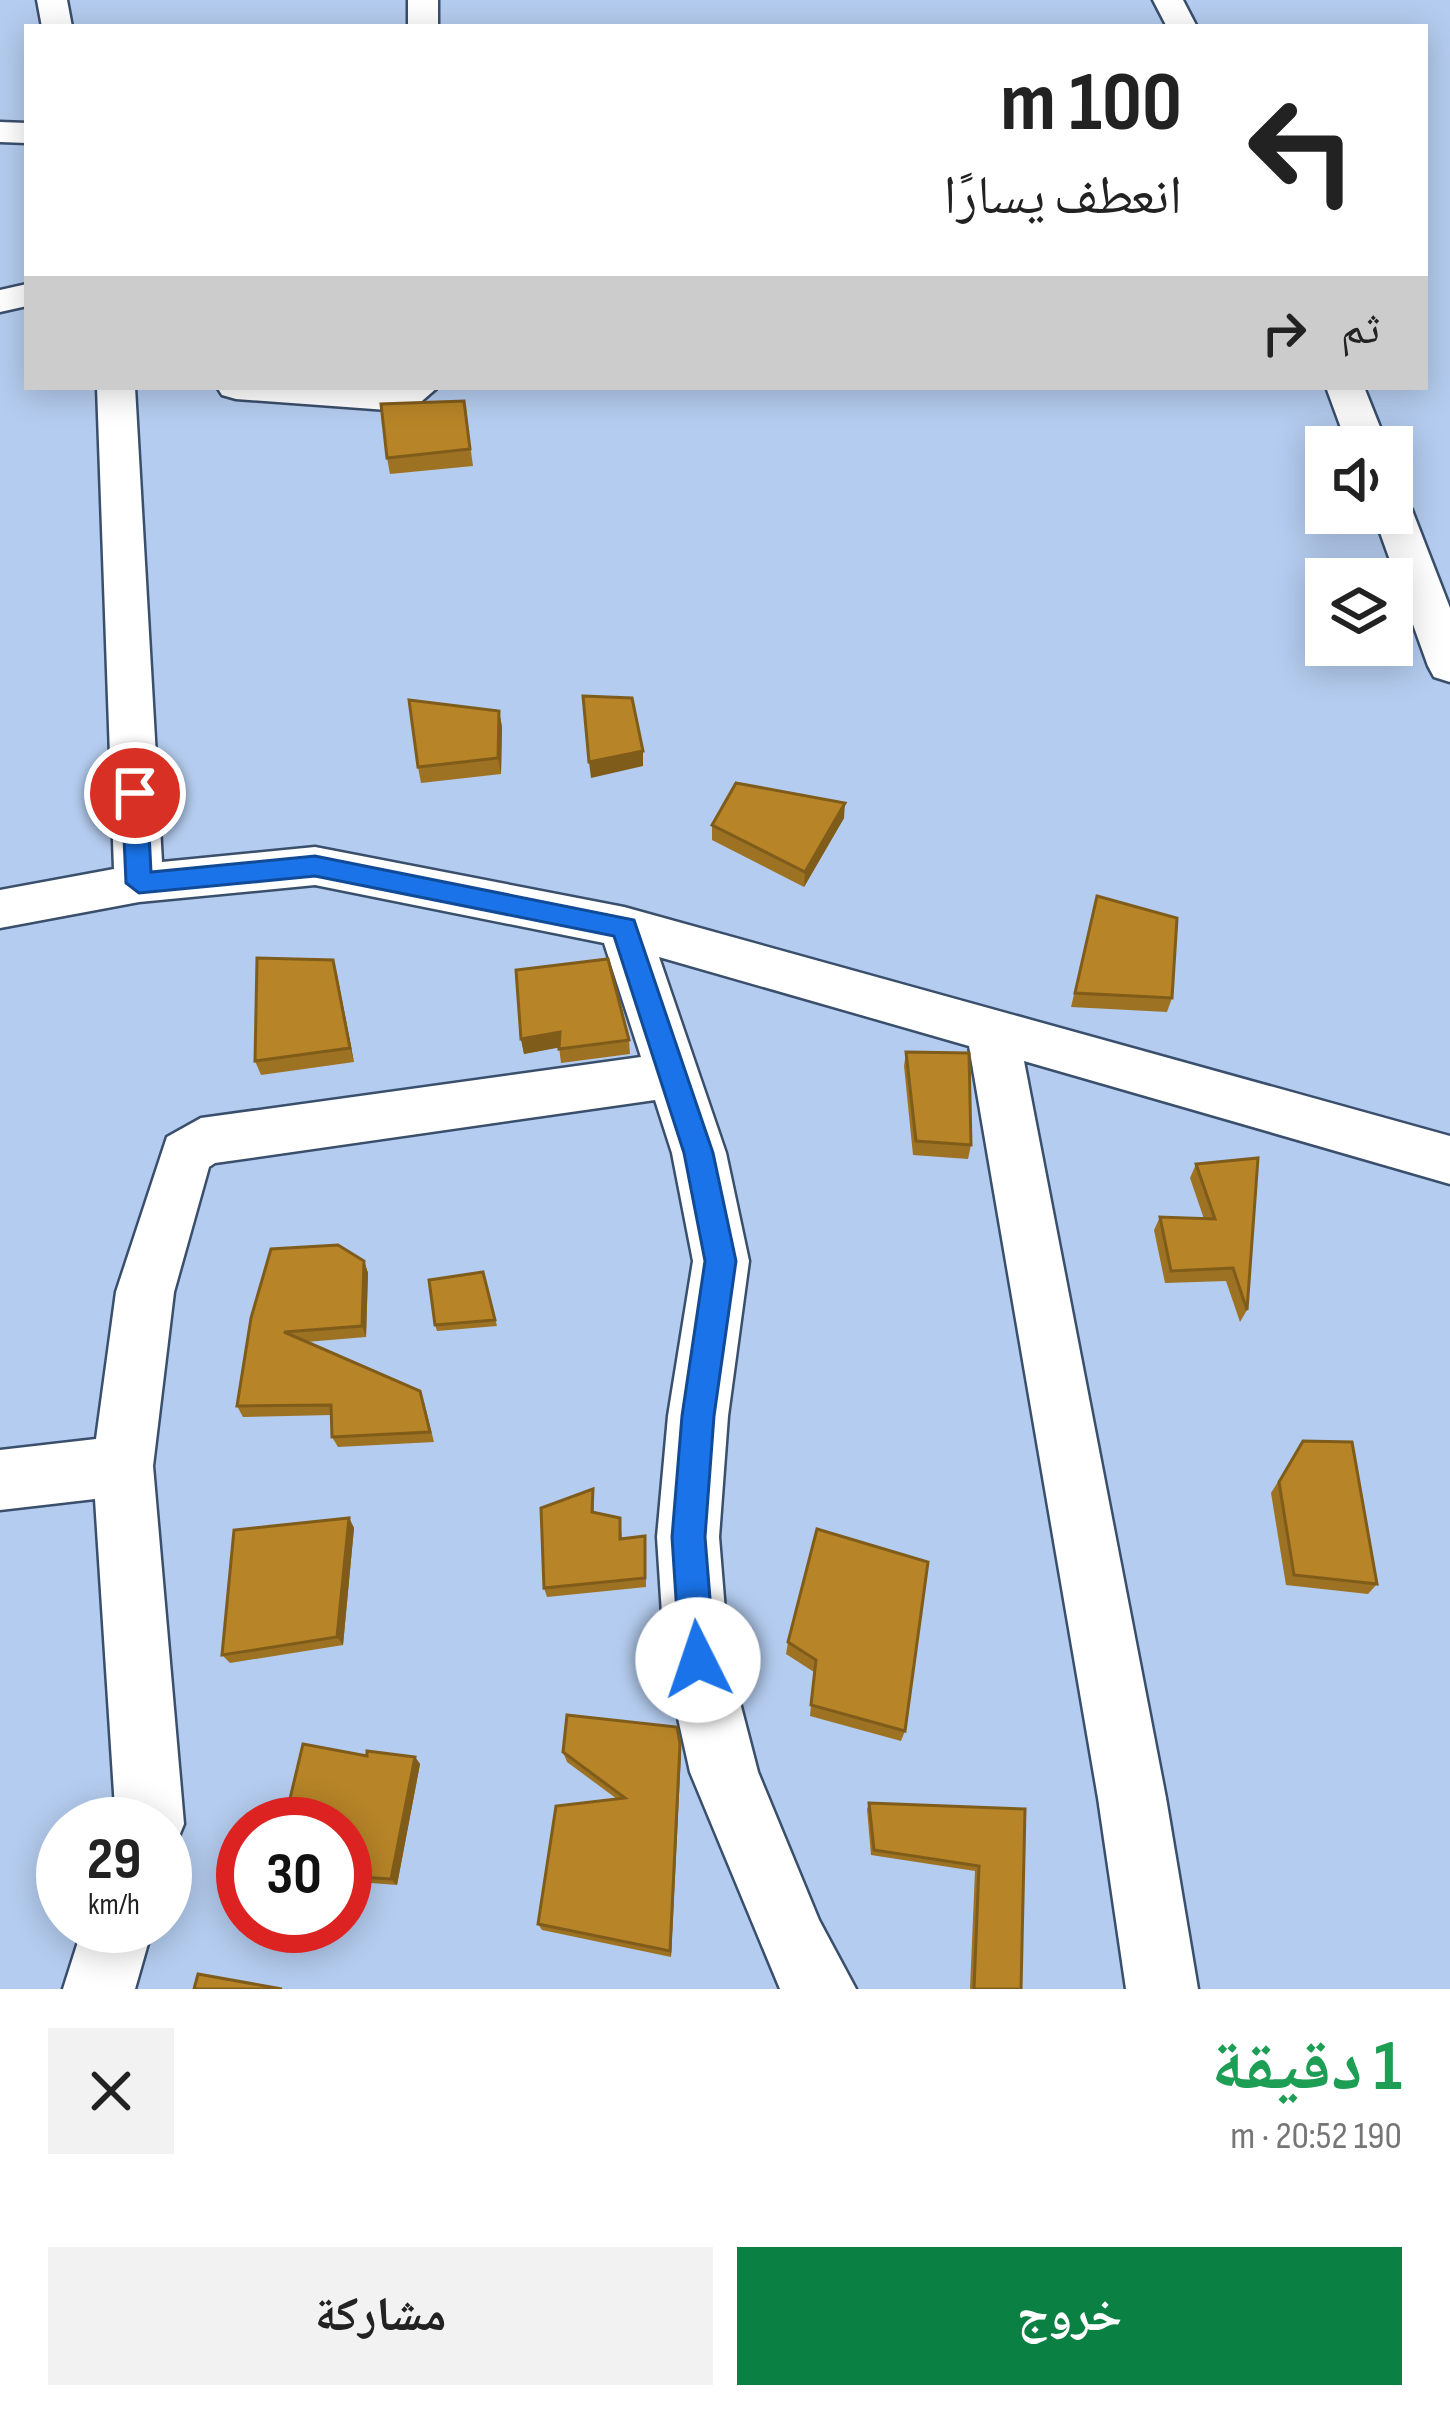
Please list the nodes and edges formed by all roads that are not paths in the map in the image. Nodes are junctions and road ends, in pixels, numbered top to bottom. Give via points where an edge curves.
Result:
1 (116, 390) edge
2 (277, 390) edge
3 (414, 390) edge
4 (1346, 390) edge
5 (1360, 426) edge
6 (1401, 534) edge
7 (1450, 666) edge
8 (139, 883) junction
9 (0, 909) edge
10 (625, 927) junction
11 (992, 1031) junction
12 (673, 1075) junction
13 (1446, 1168) edge
14 (123, 1466) junction
15 (0, 1480) edge
16 (148, 1797) edge
17 (110, 1953) edge
18 (99, 1989) edge
19 (820, 1989) edge
20 (1162, 1989) edge

1 - 8 street
2 - 3 street via 401,399
4 - 5 street
6 - 7 street
8 - 9 street
8 - 10 street via 315,866
10 - 11 street
10 - 12 street
11 - 13 street
11 - 20 street
12 - 14 street via 196,1144 145,1292
12 - 19 street via 699,1153 721,1274 692,1469 688,1537 698,1660 724,1772
14 - 15 street
14 - 16 street
17 - 18 street

